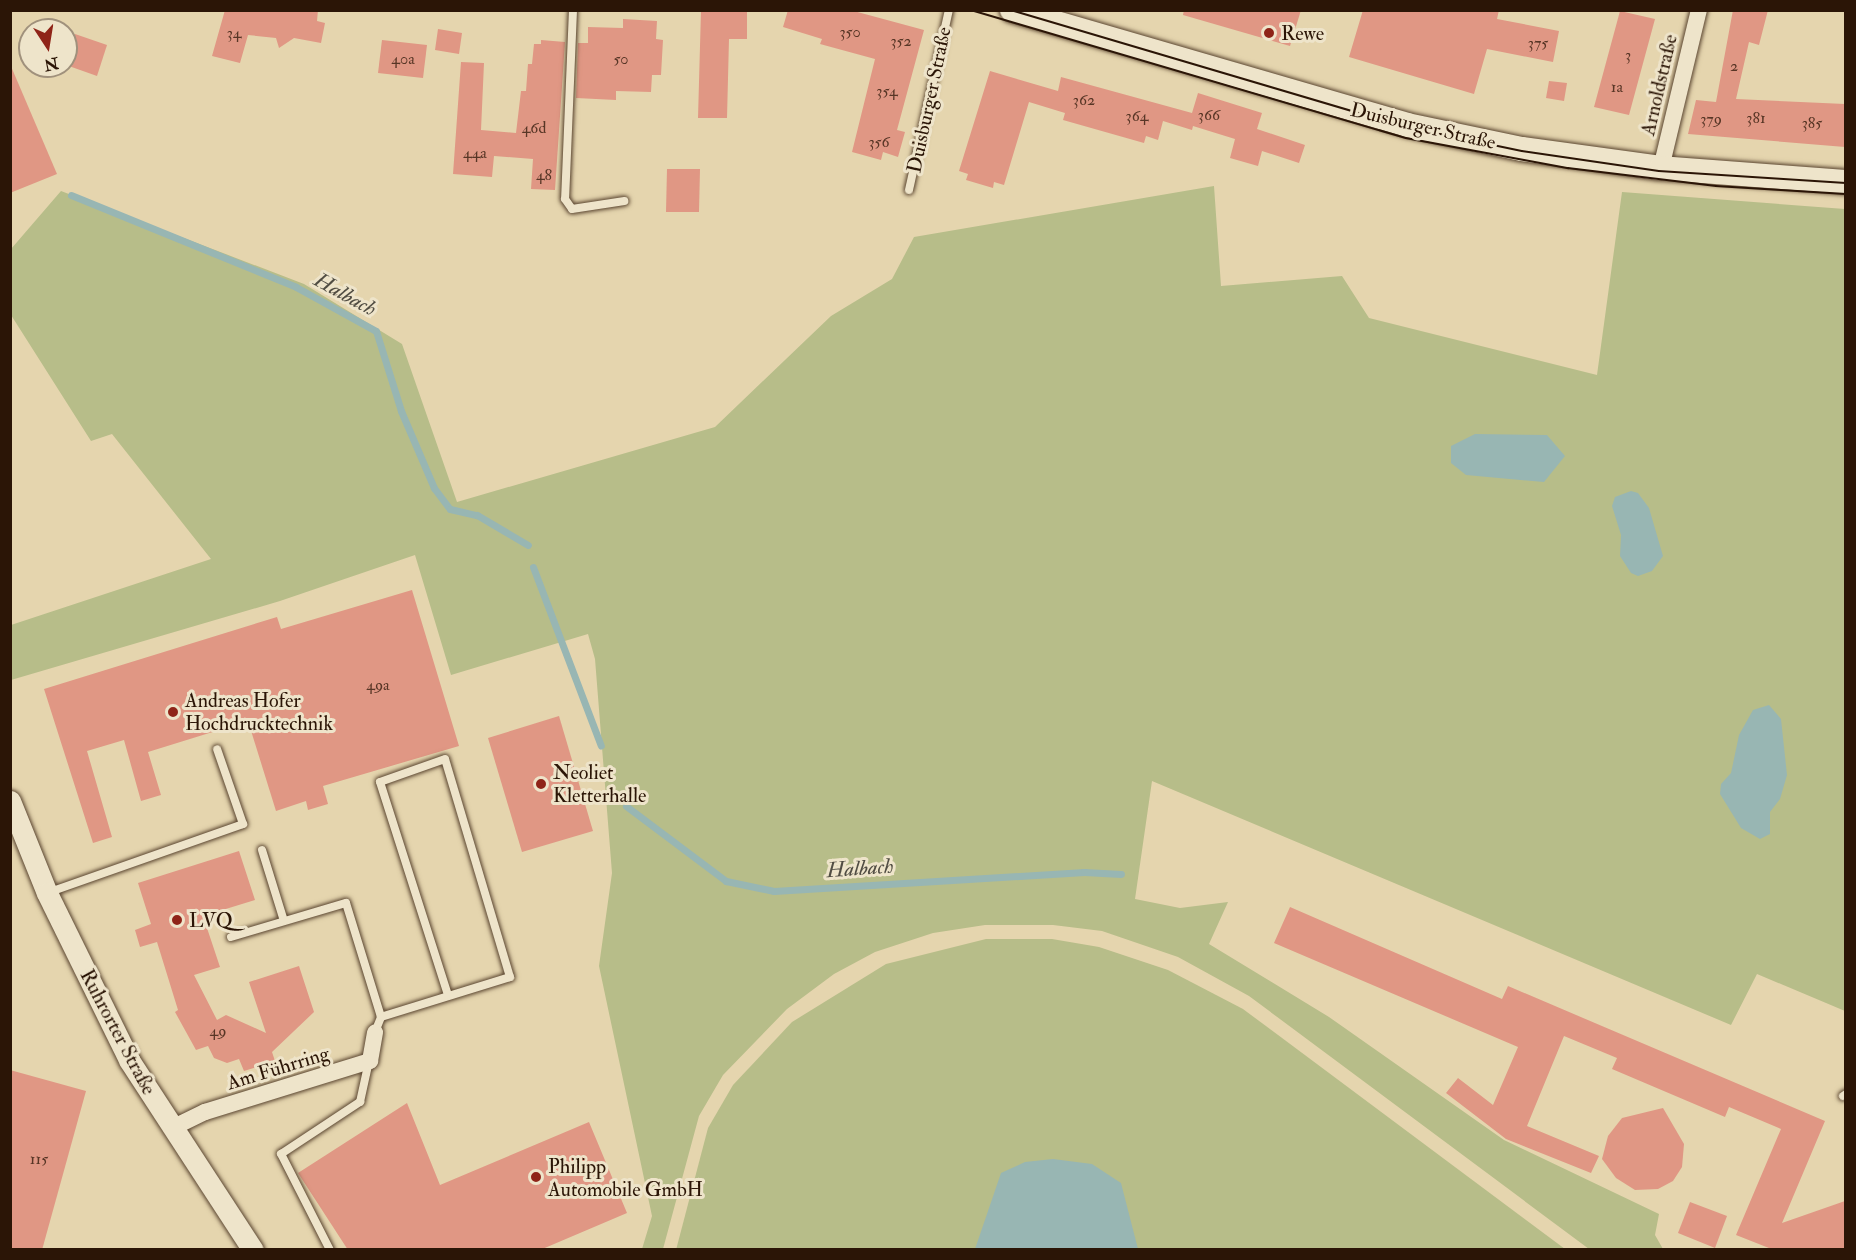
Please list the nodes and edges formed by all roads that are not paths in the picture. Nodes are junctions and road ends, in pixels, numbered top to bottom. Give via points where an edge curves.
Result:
1 (573, 10) edge
2 (948, 10) edge
3 (1012, 10) edge
4 (1699, 10) edge
5 (1051, 16) edge
6 (1661, 168) junction
7 (1845, 182) edge
8 (909, 190) dead end
9 (624, 201) dead end
10 (217, 749) dead end
11 (10, 801) edge
12 (262, 850) dead end
13 (46, 893) junction
14 (284, 921) junction
15 (231, 937) dead end
16 (448, 995) junction
17 (378, 1025) junction
18 (370, 1061) junction
19 (172, 1128) junction
20 (253, 1250) edge
21 (330, 1250) edge

1 - 9 lane via 565,199 572,209
2 - 8 lane, Duisburger Straße
3 - 5 main road, Duisburger Straße
4 - 6 street, Arnoldstraße
5 - 6 main road, Duisburger Straße via 1407,125 1522,149
6 - 7 main road, Duisburger Straße
10 - 13 lane via 243,824
11 - 13 street, Ruhrorter Straße
12 - 14 lane
13 - 19 street, Ruhrorter Straße via 129,1060
14 - 15 lane
14 - 17 lane via 346,903
16 - 16 lane via 380,782 445,759 510,976
16 - 17 lane
17 - 18 street
18 - 19 street, Am Führring via 205,1112
18 - 21 lane via 360,1102 280,1154
19 - 20 street, Ruhrorter Straße

